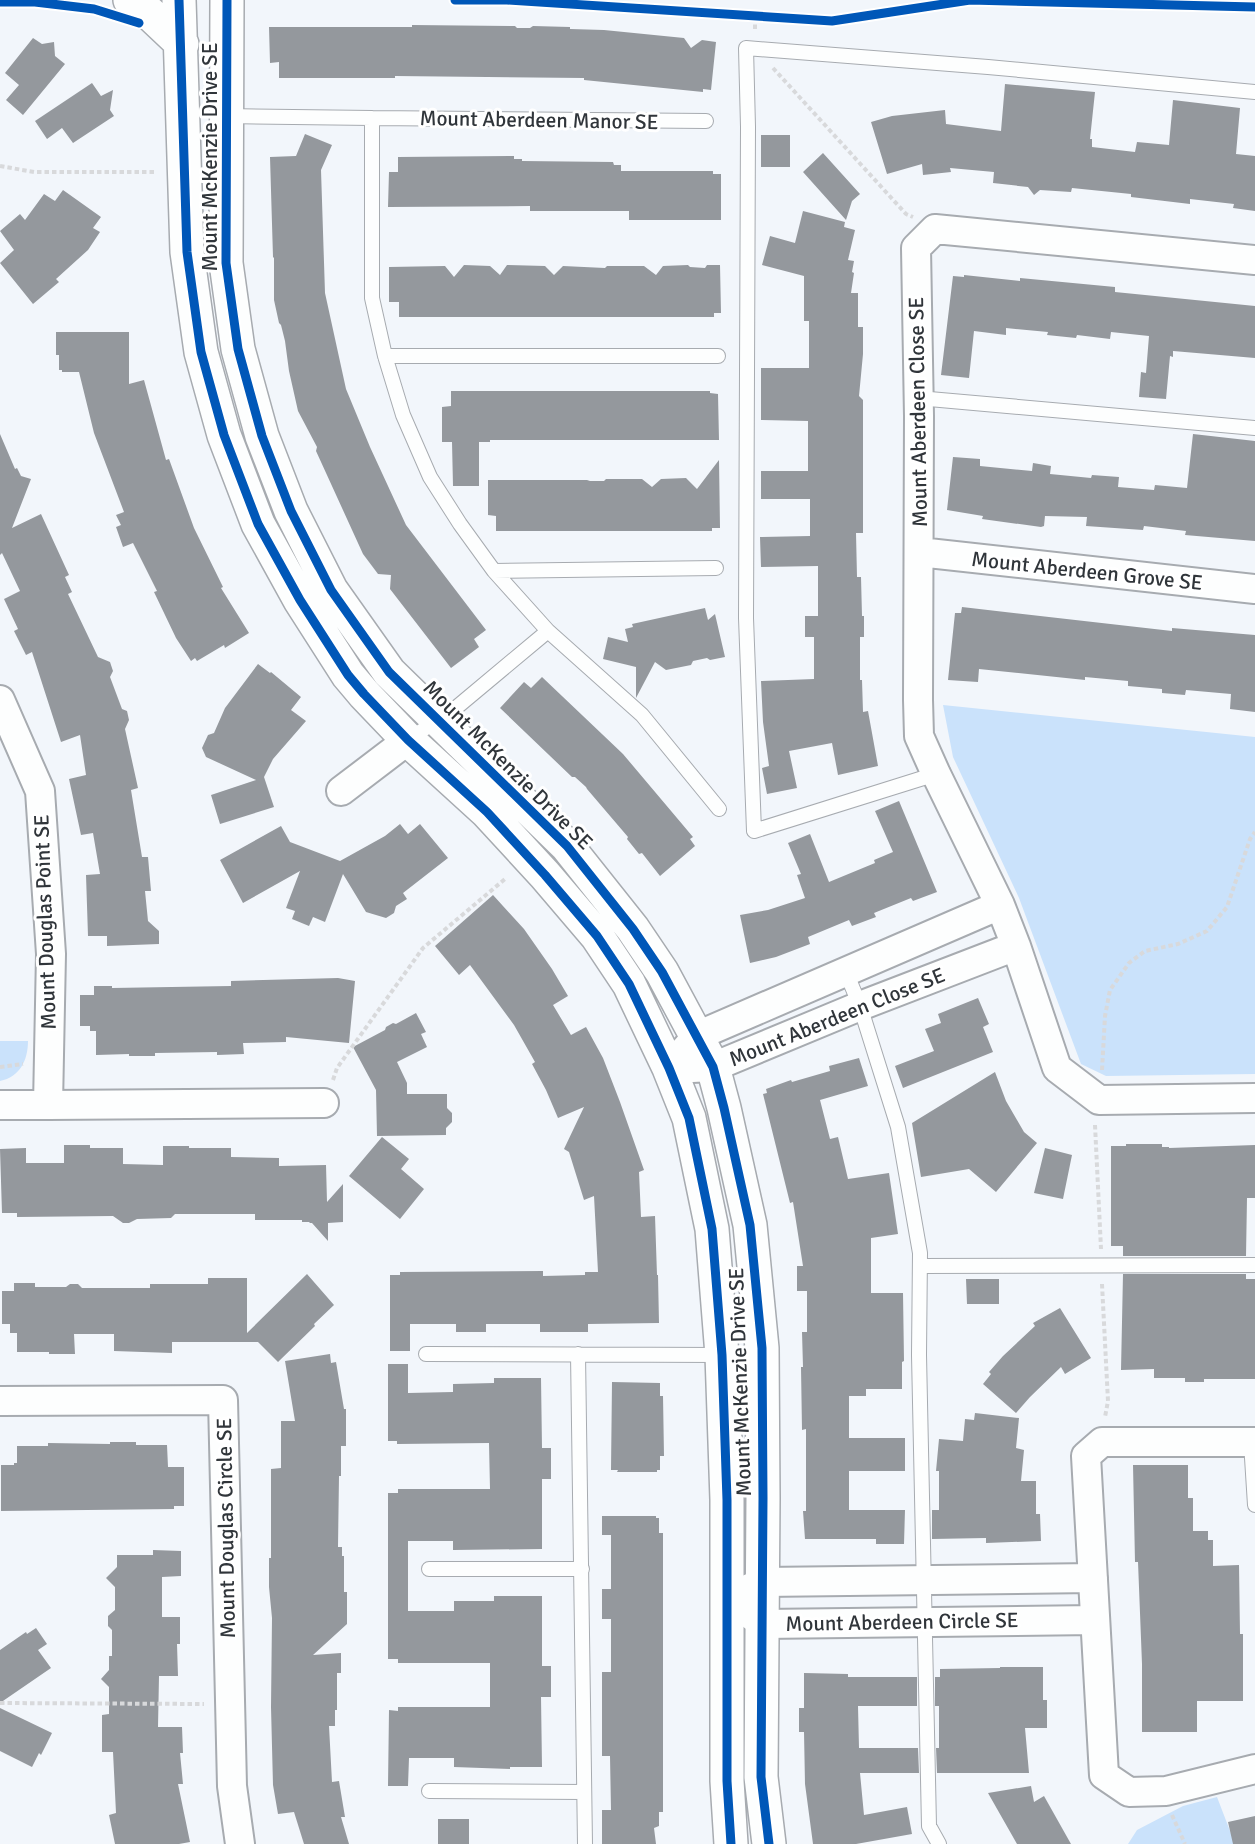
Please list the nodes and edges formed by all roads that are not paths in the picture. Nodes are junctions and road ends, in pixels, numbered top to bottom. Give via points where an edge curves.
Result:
1 (130, 0) edge
2 (179, 0) edge
3 (227, 0) edge
4 (182, 44) junction
5 (1255, 92) edge
6 (226, 116) junction
7 (372, 118) junction
8 (706, 121) dead end
9 (1255, 260) edge
10 (385, 356) junction
11 (718, 356) dead end
12 (918, 398) junction
13 (1255, 428) edge
14 (919, 552) junction
15 (716, 568) dead end
16 (494, 571) junction
17 (1255, 589) edge
18 (548, 631) junction
19 (0, 700) edge
20 (438, 721) junction
21 (408, 740) junction
22 (936, 774) junction
23 (341, 791) dead end
24 (719, 809) dead end
25 (1000, 905) junction
26 (1016, 946) junction
27 (846, 972) junction
28 (860, 1006) junction
29 (697, 1036) junction
30 (713, 1067) junction
31 (669, 1068) junction
32 (1255, 1098) edge
33 (324, 1103) road end
34 (0, 1105) edge
35 (48, 1105) junction
36 (1255, 1265) edge
37 (920, 1266) junction
38 (426, 1354) dead end
39 (578, 1354) junction
40 (722, 1355) junction
41 (0, 1401) edge
42 (1253, 1442) edge
43 (1255, 1505) edge
44 (429, 1569) dead end
45 (582, 1569) junction
46 (1093, 1578) junction
47 (924, 1580) junction
48 (763, 1582) junction
49 (726, 1598) junction
50 (1095, 1620) junction
51 (926, 1622) junction
52 (763, 1624) junction
53 (1255, 1769) edge
54 (429, 1791) dead end
55 (584, 1792) junction
56 (240, 1844) edge
57 (585, 1844) edge
58 (731, 1844) edge
59 (770, 1844) edge
60 (939, 1844) edge

1 - 4 street via 147,10
2 - 4 street, Mount McKenzie Drive SE
3 - 6 street, Mount McKenzie Drive SE
4 - 21 street, Mount McKenzie Drive SE via 188,252 201,352 224,435 258,524 300,600 348,675
5 - 22 lane via 746,48 746,618 754,831
6 - 7 lane, Mount Aberdeen Manor SE
6 - 20 street, Mount McKenzie Drive SE via 226,263 238,350 262,436 291,511 331,590 389,672
7 - 8 lane, Mount Aberdeen Manor SE
7 - 10 lane via 372,298
9 - 12 street, Mount Aberdeen Close SE via 935,229 916,248
10 - 11 lane
10 - 16 lane via 403,415 430,477
12 - 13 lane
12 - 14 street, Mount Aberdeen Close SE
14 - 17 street, Mount Aberdeen Grove SE
14 - 22 street, Mount Aberdeen Close SE via 919,735
15 - 16 lane
16 - 18 lane
18 - 20 lane
18 - 24 lane via 642,715
19 - 35 street, Mount Douglas Point SE via 40,791 51,954
20 - 21 lane
20 - 29 street, Mount McKenzie Drive SE via 567,846 633,929
21 - 23 street
21 - 31 street, Mount McKenzie Drive SE via 487,812 597,936 629,984
22 - 25 street, Mount Aberdeen Close SE
25 - 26 street, Mount Aberdeen Close SE
25 - 27 street, Mount Aberdeen Close SE
26 - 28 street, Mount Aberdeen Close SE
26 - 32 street, Mount Aberdeen Close SE via 1057,1068 1099,1100
27 - 28 lane
27 - 29 street, Mount Aberdeen Close SE
28 - 30 street, Mount Aberdeen Close SE
28 - 37 lane via 898,1127
29 - 30 street, Mount McKenzie Drive SE
29 - 31 street, Mount Aberdeen Close SE
30 - 31 street, Mount Aberdeen Close SE
30 - 48 street, Mount McKenzie Drive SE via 750,1225 762,1348
31 - 40 street, Mount McKenzie Drive SE via 689,1118 712,1229
33 - 35 street
34 - 35 street
36 - 37 lane
37 - 47 lane
38 - 39 lane
39 - 40 lane
39 - 45 lane
40 - 49 street, Mount McKenzie Drive SE
41 - 56 street, Mount Douglas Circle SE via 223,1400 232,1786
42 - 43 lane
42 - 46 street via 1102,1442 1086,1456
44 - 45 lane
45 - 55 lane
46 - 47 street, Mount Aberdeen Circle SE
46 - 50 street
47 - 48 street, Mount Aberdeen Circle SE
47 - 51 lane
48 - 49 street, Mount Aberdeen Circle SE
48 - 52 street, Mount McKenzie Drive SE
49 - 52 street, Mount Aberdeen Circle SE
49 - 58 street, Mount McKenzie Drive SE via 726,1781
50 - 51 street, Mount Aberdeen Circle SE
50 - 53 street via 1104,1775 1129,1792 1166,1791
51 - 52 street, Mount Aberdeen Circle SE
51 - 60 lane via 929,1826
52 - 59 street, Mount McKenzie Drive SE via 761,1776
54 - 55 lane
55 - 57 lane

